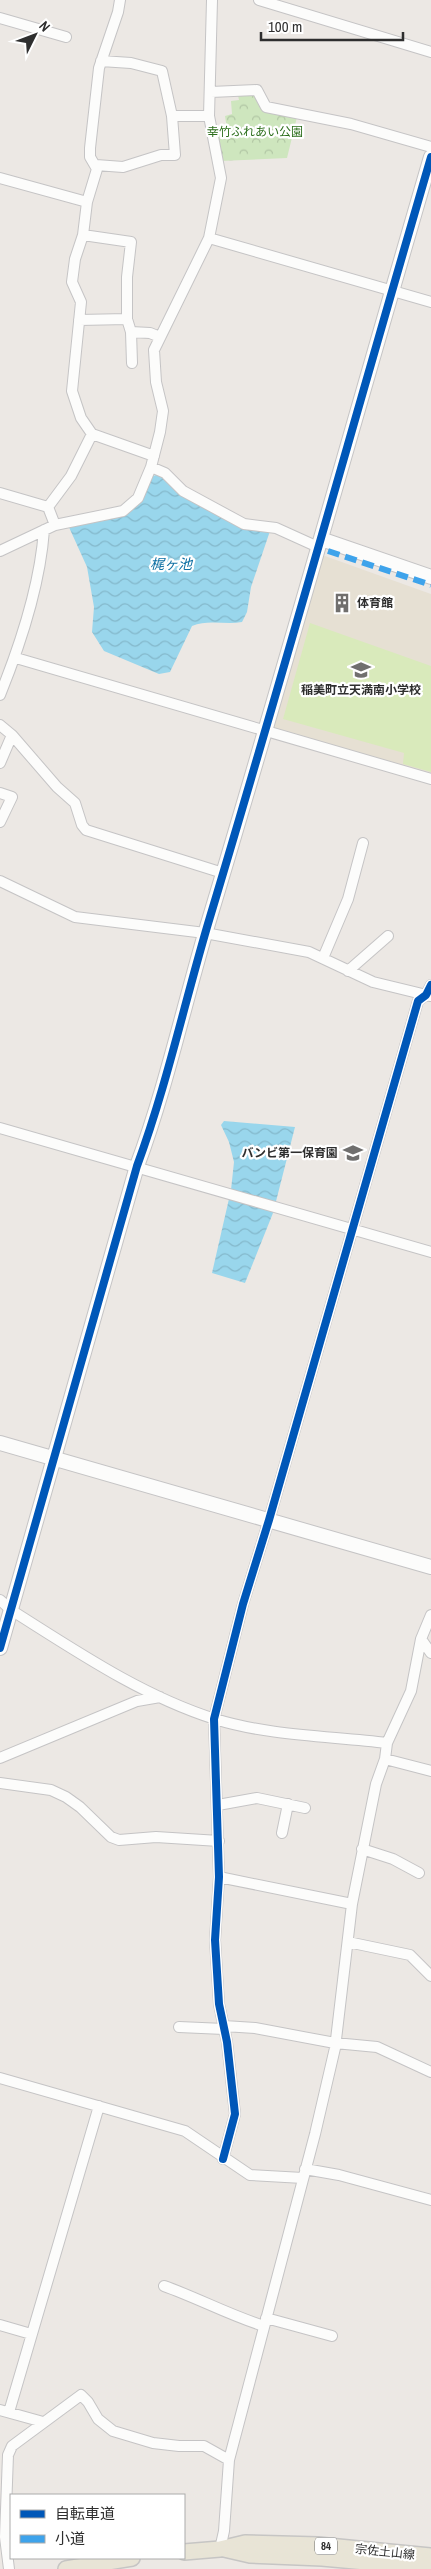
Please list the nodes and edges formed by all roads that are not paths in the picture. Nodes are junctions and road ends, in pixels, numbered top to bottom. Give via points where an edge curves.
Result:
1 (120, 0) edge
2 (212, 0) edge
3 (259, 0) edge
4 (0, 18) edge
5 (66, 37) dead end
6 (431, 52) edge
7 (101, 61) junction
8 (211, 92) junction
9 (172, 116) junction
10 (209, 116) junction
11 (431, 147) edge
12 (431, 156) edge
13 (96, 165) junction
14 (0, 178) edge
15 (87, 202) junction
16 (83, 235) junction
17 (209, 238) junction
18 (392, 292) junction
19 (431, 302) edge
20 (127, 319) junction
21 (79, 320) junction
22 (131, 332) junction
23 (160, 337) junction
24 (132, 363) dead end
25 (92, 434) junction
26 (154, 456) junction
27 (151, 467) junction
28 (0, 493) edge
29 (48, 506) junction
30 (55, 525) junction
31 (44, 530) junction
32 (319, 543) junction
33 (0, 551) edge
34 (431, 577) edge
35 (16, 658) junction
36 (2, 683) edge
37 (0, 695) edge
38 (0, 725) edge
39 (266, 730) junction
40 (12, 735) junction
41 (0, 763) edge
42 (431, 779) edge
43 (0, 792) edge
44 (0, 822) edge
45 (363, 843) dead end
46 (223, 873) junction
47 (0, 881) edge
48 (205, 933) junction
49 (388, 936) dead end
50 (322, 958) junction
51 (348, 971) junction
52 (431, 985) edge
53 (428, 996) edge
54 (0, 1128) edge
55 (137, 1166) junction
56 (352, 1229) junction
57 (431, 1252) edge
58 (0, 1442) edge
59 (54, 1458) junction
60 (269, 1520) junction
61 (431, 1567) edge
62 (0, 1600) edge
63 (12, 1610) junction
64 (431, 1616) edge
65 (420, 1639) junction
66 (0, 1648) edge
67 (431, 1653) edge
68 (160, 1697) junction
69 (214, 1719) junction
70 (388, 1743) junction
71 (0, 1758) edge
72 (385, 1759) junction
73 (431, 1771) edge
74 (0, 1782) edge
75 (288, 1804) junction
76 (218, 1805) junction
77 (305, 1808) dead end
78 (282, 1833) dead end
79 (219, 1840) junction
80 (362, 1849) junction
81 (419, 1873) dead end
82 (219, 1877) junction
83 (352, 1904) junction
84 (348, 1942) junction
85 (431, 1976) edge
86 (179, 2027) dead end
87 (224, 2028) junction
88 (335, 2043) junction
89 (431, 2072) edge
90 (0, 2078) edge
91 (99, 2106) junction
92 (223, 2159) junction
93 (304, 2173) junction
94 (431, 2200) edge
95 (164, 2286) dead end
96 (265, 2322) junction
97 (0, 2325) edge
98 (31, 2334) junction
99 (332, 2336) dead end
100 (4, 2411) edge
101 (44, 2422) junction
102 (229, 2460) junction
103 (3, 2513) edge
104 (220, 2548) junction
105 (185, 2552) edge
106 (431, 2556) edge
107 (126, 2559) edge
108 (431, 2568) edge
109 (9, 2569) edge
110 (66, 2569) edge

1 - 7 street
2 - 8 street
3 - 6 street
4 - 5 street
7 - 9 street via 162,72
7 - 13 street via 90,148 90,157
8 - 10 street
8 - 11 street via 257,90 266,107 351,124
9 - 10 street
9 - 13 street via 175,154 123,167
10 - 17 street via 221,178
12 - 18 street
13 - 15 street
14 - 15 street
15 - 16 street
16 - 20 street via 132,242 127,277
16 - 21 street via 72,282 81,302
17 - 18 street
17 - 23 street
18 - 19 street
18 - 32 street
20 - 21 street
20 - 22 street
21 - 25 street via 72,391 81,418
22 - 23 street
22 - 24 street
23 - 26 street via 154,350 162,411
25 - 26 street
25 - 29 street via 70,476
26 - 27 street
27 - 30 street via 138,498 123,511
27 - 32 street via 165,474 182,491 244,524 276,528
28 - 29 street
29 - 30 street
30 - 31 street
31 - 33 street
31 - 35 street via 42,556
32 - 34 street
32 - 39 street
35 - 36 street
35 - 39 street
36 - 37 street
38 - 40 street
39 - 42 street
39 - 46 street
40 - 41 street
40 - 46 street via 75,803 86,830
43 - 44 street via 12,797
45 - 50 street via 348,899
46 - 48 street
47 - 48 street via 75,916
48 - 50 street via 309,952
48 - 55 street
49 - 51 street
50 - 51 street
51 - 53 street via 373,982
52 - 53 street
53 - 56 street via 418,1001
54 - 55 street
55 - 56 street
55 - 59 street
56 - 57 street
56 - 60 street
58 - 59 street
59 - 60 street
59 - 63 street
60 - 61 street
60 - 69 street via 243,1604
62 - 63 street
63 - 66 street
63 - 68 street via 105,1668
64 - 65 street
65 - 67 street
65 - 70 street via 410,1692
68 - 69 street
68 - 71 street via 137,1701
69 - 70 street via 254,1728
69 - 76 street
70 - 72 street
72 - 73 street
72 - 80 street via 376,1784
74 - 79 street via 51,1790 66,1797 104,1832 119,1840 156,1837
75 - 76 street via 256,1798
75 - 77 street
75 - 78 street
76 - 79 street
79 - 82 street
80 - 81 street via 393,1859
80 - 83 street
82 - 83 street
82 - 87 street via 215,1940 219,2004
83 - 84 street
84 - 85 street via 410,1956
84 - 88 street
86 - 87 street
87 - 88 street via 256,2028
87 - 92 street via 235,2114
88 - 89 street via 377,2047
88 - 93 street
90 - 91 street
91 - 92 street via 184,2131
91 - 98 street
92 - 93 street via 250,2174
93 - 94 street via 340,2175
93 - 96 street
95 - 96 street via 239,2318
96 - 99 street
96 - 102 street
97 - 98 street
98 - 100 street
100 - 101 street
101 - 102 street via 81,2395 98,2419 113,2431 153,2443 204,2446
101 - 103 street via 12,2446 8,2455
102 - 104 street
103 - 109 street
104 - 105 main road, 宗佐土山線 / 84
104 - 106 main road, 宗佐土山線 / 84 via 246,2543 318,2545
104 - 108 main road, 宗佐土山線 / 84 via 250,2555
107 - 110 main road

